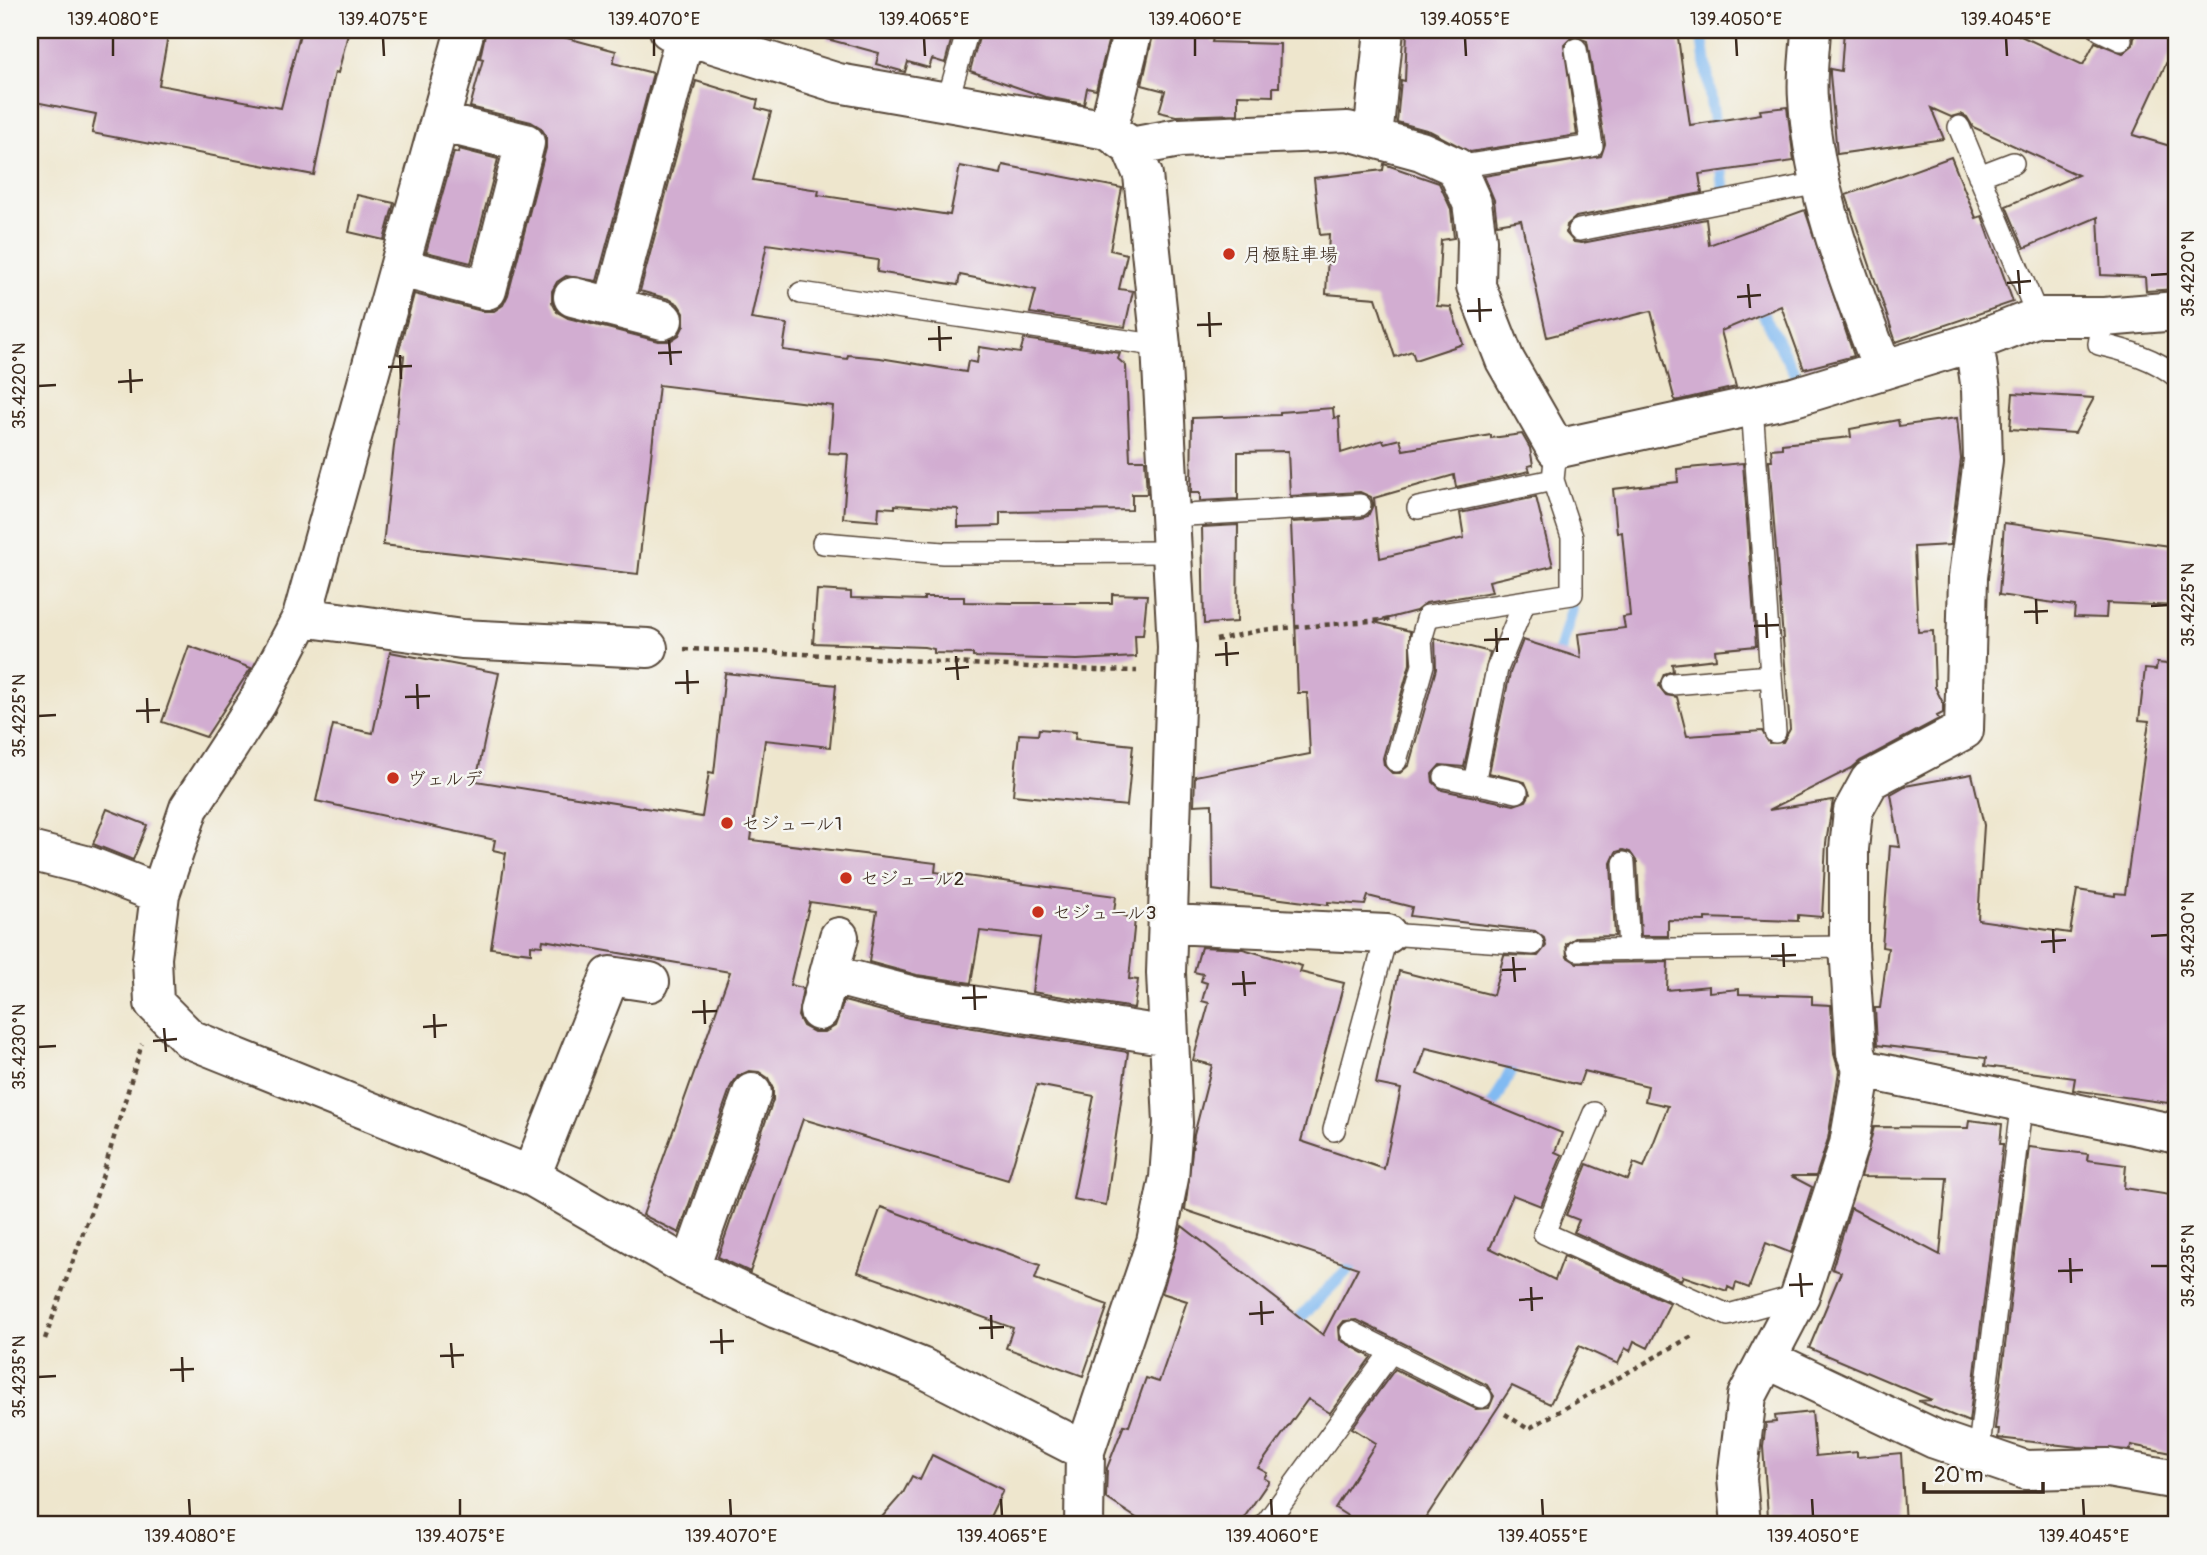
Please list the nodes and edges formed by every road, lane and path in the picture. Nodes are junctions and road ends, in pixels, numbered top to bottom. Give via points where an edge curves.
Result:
1 (465, 30) edge
2 (968, 30) edge
3 (1133, 30) edge
4 (1384, 30) edge
5 (1811, 30) edge
6 (2100, 30) edge
7 (677, 33) edge
8 (2122, 40) dead end
9 (1576, 49) dead end
10 (947, 102) junction
11 (440, 122) junction
12 (1959, 127) dead end
13 (1373, 137) junction
14 (1120, 139) junction
15 (2013, 163) dead end
16 (1456, 167) junction
17 (1979, 176) junction
18 (1819, 183) junction
19 (1579, 230) dead end
20 (401, 268) junction
21 (801, 293) dead end
22 (573, 297) dead end
23 (614, 307) junction
24 (2177, 311) edge
25 (2038, 317) junction
26 (2104, 317) junction
27 (663, 320) dead end
28 (1975, 342) junction
29 (1161, 346) junction
30 (1883, 370) junction
31 (2177, 377) edge
32 (1752, 406) junction
33 (1555, 465) junction
34 (1360, 505) dead end
35 (1418, 508) dead end
36 (1171, 534) junction
37 (823, 543) dead end
38 (1524, 603) junction
39 (1428, 616) junction
40 (302, 617) junction
41 (648, 648) joint
42 (1177, 660) junction
43 (1771, 676) junction
44 (1672, 684) dead end
45 (1775, 732) dead end
46 (1396, 761) dead end
47 (1445, 777) dead end
48 (1474, 783) junction
49 (1517, 792) dead end
50 (30, 851) edge
51 (1624, 863) dead end
52 (160, 894) junction
53 (1170, 924) junction
54 (1387, 934) junction
55 (839, 937) dead end
56 (1533, 944) dead end
57 (1849, 947) junction
58 (1578, 950) dead end
59 (1629, 950) junction
60 (829, 974) junction
61 (650, 982) dead end
62 (154, 1003) junction
63 (819, 1011) dead end
64 (1169, 1036) junction
65 (1862, 1069) junction
66 (752, 1093) dead end
67 (2022, 1100) junction
68 (1594, 1113) dead end
69 (1334, 1129) dead end
70 (2177, 1134) edge
71 (531, 1176) junction
72 (690, 1268) junction
73 (1800, 1295) junction
74 (1728, 1315) junction
75 (1351, 1332) dead end
76 (45, 1339) dead end
77 (1391, 1352) junction
78 (1767, 1359) junction
79 (1481, 1397) joint
80 (1085, 1451) junction
81 (1978, 1455) junction
82 (2177, 1479) edge
83 (1084, 1525) edge
84 (1265, 1525) edge
85 (1741, 1525) edge

1 - 11 street
2 - 10 lane
3 - 14 street
4 - 13 street
5 - 18 street via 1807,97
6 - 8 lane
7 - 10 street via 838,83
7 - 23 street
9 - 16 lane via 1592,146
10 - 14 street
11 - 20 street
11 - 20 street via 525,144 487,290
12 - 17 lane
13 - 14 street via 1348,131
13 - 16 street
14 - 29 street via 1143,175
15 - 17 lane
16 - 33 street via 1472,203 1476,286
17 - 25 lane
18 - 19 lane
18 - 30 street via 1834,241
20 - 40 street
21 - 29 lane
22 - 23 street
23 - 27 street
24 - 26 street
25 - 26 street
25 - 28 street
26 - 31 lane via 2099,344 2131,351
28 - 30 street
28 - 57 street via 1983,460 1968,577 1964,730 1870,780 1853,811
29 - 36 street
30 - 32 street
32 - 33 street
32 - 43 lane
33 - 35 lane
33 - 38 lane via 1572,537 1572,594
34 - 36 lane
36 - 37 lane via 943,553
36 - 42 street
38 - 39 lane
38 - 48 lane via 1496,669
39 - 42 path via 1262,630
39 - 46 lane via 1421,640 1423,665
40 - 41 street via 462,639
40 - 52 street via 257,703 188,807
41 - 42 path via 923,660 1001,668
42 - 53 street
43 - 44 lane
43 - 45 lane
47 - 48 lane
48 - 49 lane
50 - 52 street via 89,866
51 - 59 lane
52 - 62 street via 152,958
53 - 54 street
53 - 64 street via 1166,973
54 - 56 lane
54 - 69 lane
55 - 60 street
57 - 59 lane
57 - 65 street via 1856,1053
58 - 59 lane
60 - 63 street
60 - 64 street via 913,996
61 - 71 street via 610,976
62 - 71 street via 190,1039
62 - 76 path via 97,1194
64 - 80 street via 1173,1123 1159,1229
65 - 67 street
65 - 73 street via 1849,1144
66 - 72 street
67 - 70 street
67 - 81 lane
68 - 74 lane via 1544,1233
71 - 72 street
72 - 80 street via 921,1367
73 - 74 lane
73 - 78 street
74 - 79 path via 1528,1429
75 - 77 lane
77 - 79 lane
77 - 84 lane
78 - 81 street via 1934,1439
78 - 85 street via 1747,1396 1737,1478
80 - 83 street
81 - 82 street via 2025,1470 2108,1468

